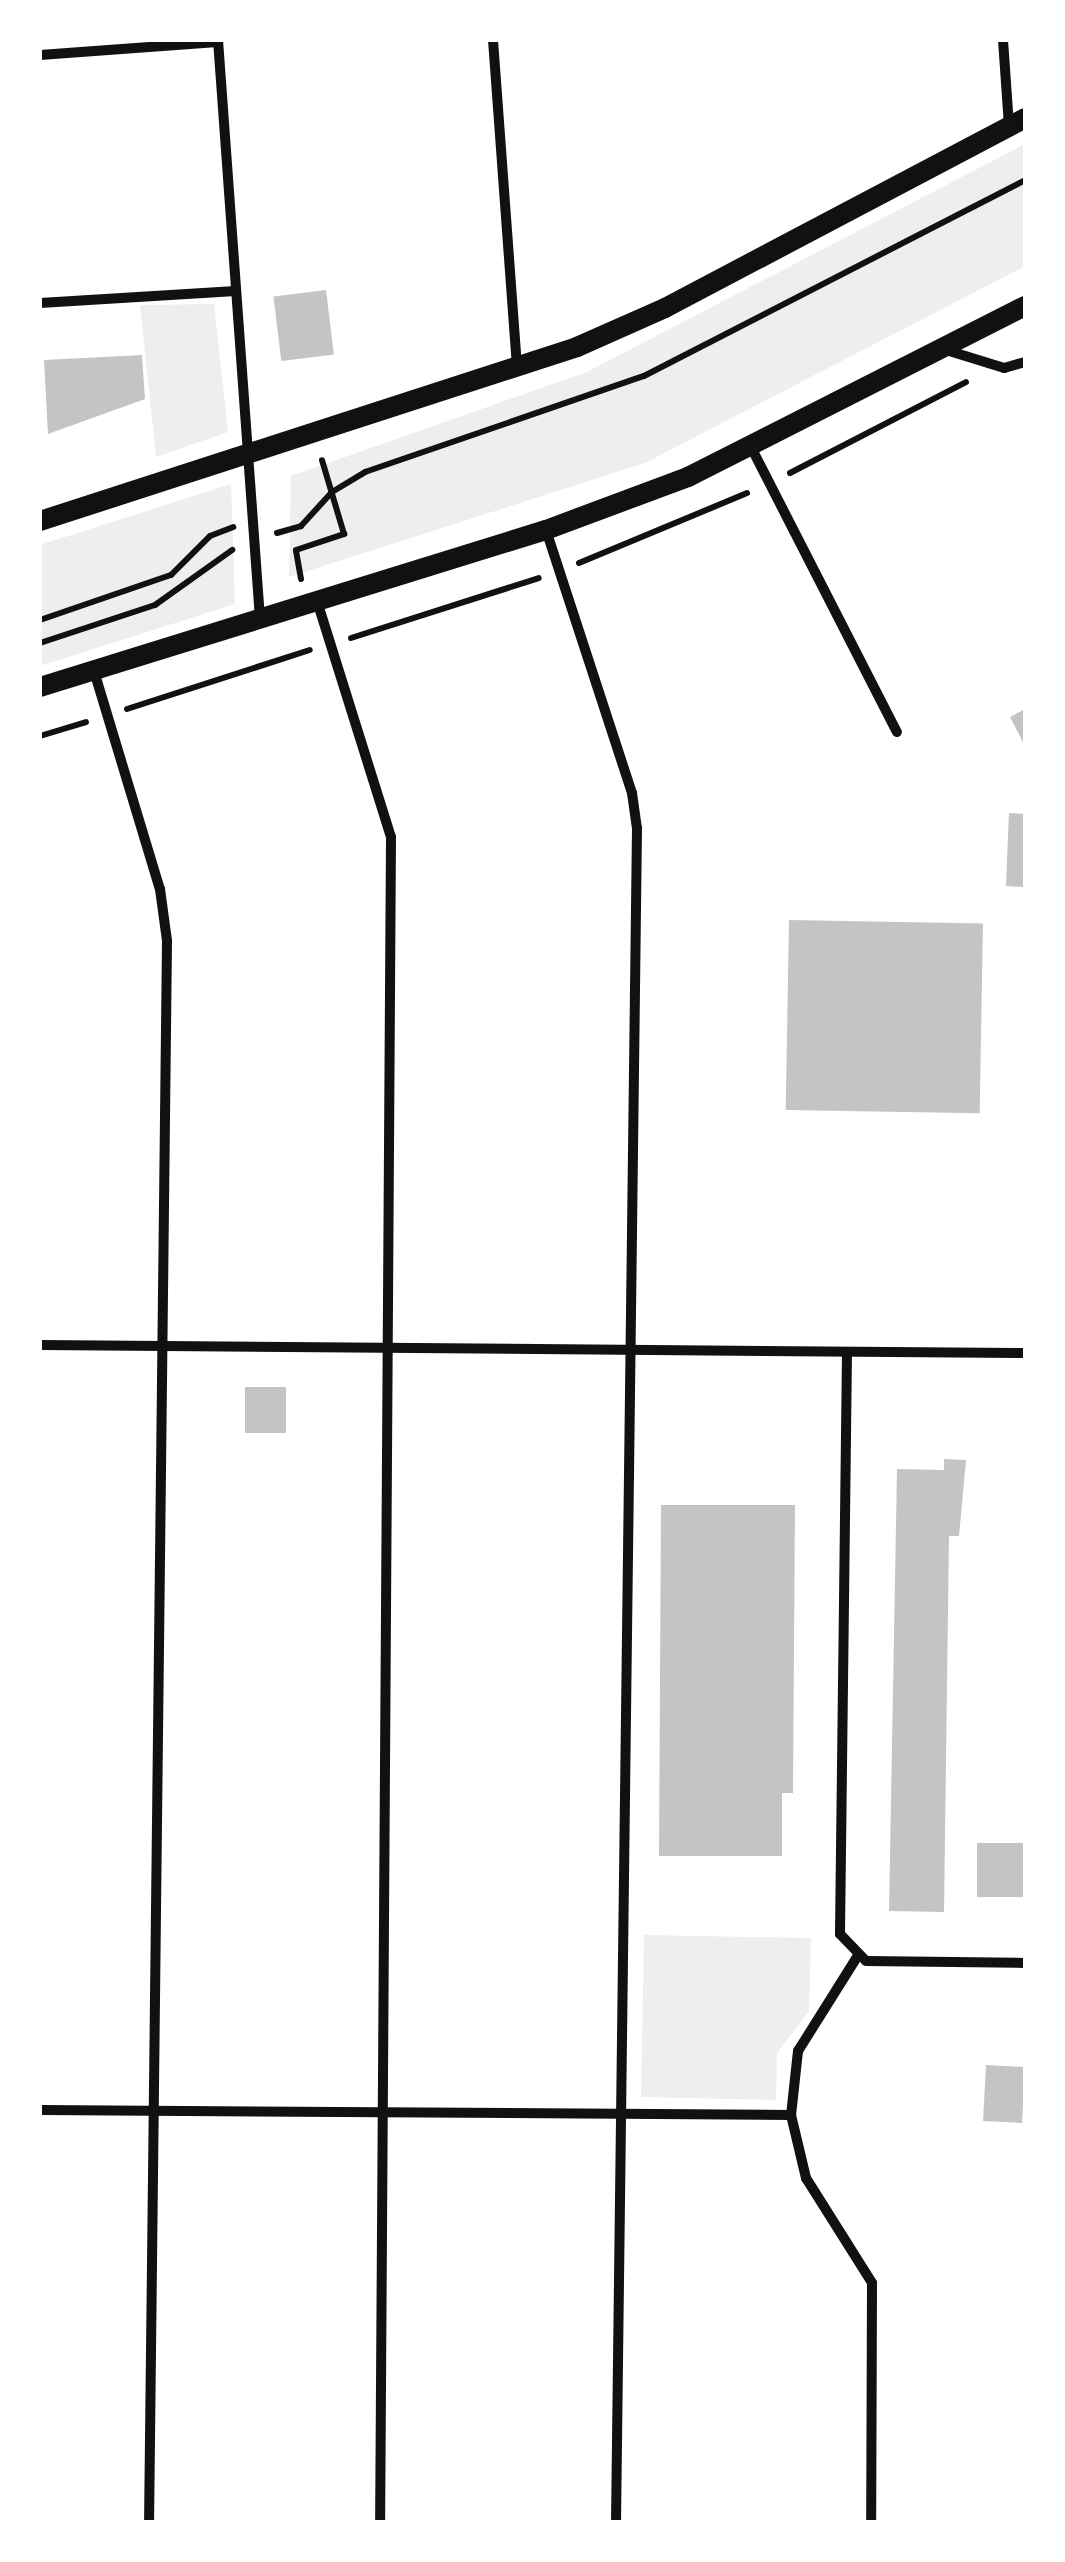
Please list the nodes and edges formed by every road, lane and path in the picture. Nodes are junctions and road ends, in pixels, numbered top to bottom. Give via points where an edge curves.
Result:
1 (493, 40) edge
2 (1003, 40) edge
3 (218, 41) edge
4 (40, 55) edge
5 (1017, 122) edge
6 (1025, 180) edge
7 (236, 292) junction
8 (40, 304) edge
9 (1025, 306) edge
10 (946, 350) junction
11 (1023, 368) edge
12 (517, 370) junction
13 (315, 435) junction
14 (752, 449) junction
15 (248, 457) junction
16 (332, 492) junction
17 (40, 521) edge
18 (252, 521) junction
19 (546, 530) junction
20 (254, 540) junction
21 (311, 603) junction
22 (260, 619) junction
23 (40, 620) edge
24 (40, 643) edge
25 (94, 670) junction
26 (40, 687) edge
27 (897, 732) dead end
28 (40, 1346) edge
29 (158, 1346) junction
30 (387, 1348) junction
31 (631, 1350) junction
32 (846, 1352) junction
33 (1025, 1353) edge
34 (857, 1957) junction
35 (1025, 1963) edge
36 (40, 2110) edge
37 (152, 2111) junction
38 (382, 2113) junction
39 (621, 2115) junction
40 (790, 2115) junction
41 (149, 2522) edge
42 (380, 2522) edge
43 (616, 2522) edge
44 (871, 2522) edge

1 - 12 street
2 - 5 street
3 - 4 street
3 - 7 street
5 - 12 main road via 665,308
6 - 16 path via 644,376 365,472
7 - 8 street
7 - 15 street
9 - 10 main road
10 - 11 street via 996,367
10 - 14 main road
12 - 13 main road
13 - 15 main road
13 - 16 path
14 - 19 main road
14 - 27 street
15 - 17 main road
15 - 18 street
16 - 20 path via 301,526
16 - 21 path via 344,534 296,550
18 - 20 street
18 - 23 path via 210,536 170,576
19 - 21 main road
19 - 31 street via 635,809
20 - 22 street
20 - 24 path via 222,555 155,605
21 - 22 main road
21 - 30 street via 391,837
22 - 25 main road
25 - 26 main road
25 - 29 street via 166,914
28 - 29 street
29 - 30 street
29 - 37 street
30 - 31 street
30 - 38 street
31 - 32 street
31 - 39 street
32 - 33 street
32 - 34 street via 837,1924
34 - 35 street
34 - 40 street via 798,2051
36 - 37 street
37 - 38 street
37 - 41 street
38 - 39 street
38 - 42 street
39 - 40 street
39 - 43 street
40 - 44 street via 806,2178 872,2283

